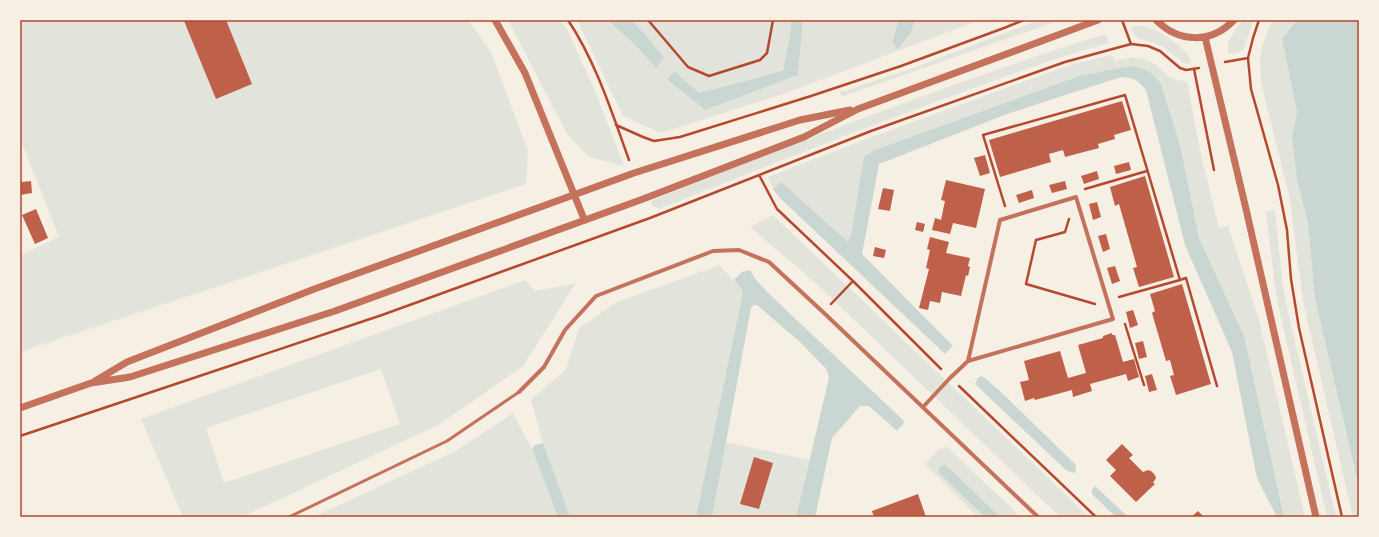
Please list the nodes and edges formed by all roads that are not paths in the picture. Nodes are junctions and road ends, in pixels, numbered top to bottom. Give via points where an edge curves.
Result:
1 (495, 20) edge
2 (1098, 20) edge
3 (1156, 20) edge
4 (1234, 20) edge
5 (1205, 37) junction
6 (858, 109) junction
7 (574, 195) junction
8 (584, 220) junction
9 (968, 361) junction
10 (91, 383) junction
11 (519, 392) joint
12 (923, 407) junction
13 (20, 408) edge
14 (289, 517) edge
15 (1038, 517) edge
16 (1316, 517) edge

1 - 7 street via 525,73
2 - 6 street
3 - 5 street via 1177,34 1186,37
4 - 5 street via 1220,31
5 - 16 street
6 - 7 street via 800,120
6 - 8 street via 804,137
7 - 8 street
7 - 10 street via 302,294 127,362
8 - 10 street via 335,311 130,377
9 - 9 street via 1112,319 1076,197 1000,220
9 - 12 street
10 - 13 street
11 - 12 street via 544,367 565,330 596,296 713,252 739,250 769,262
11 - 14 lane via 447,441
12 - 15 street

